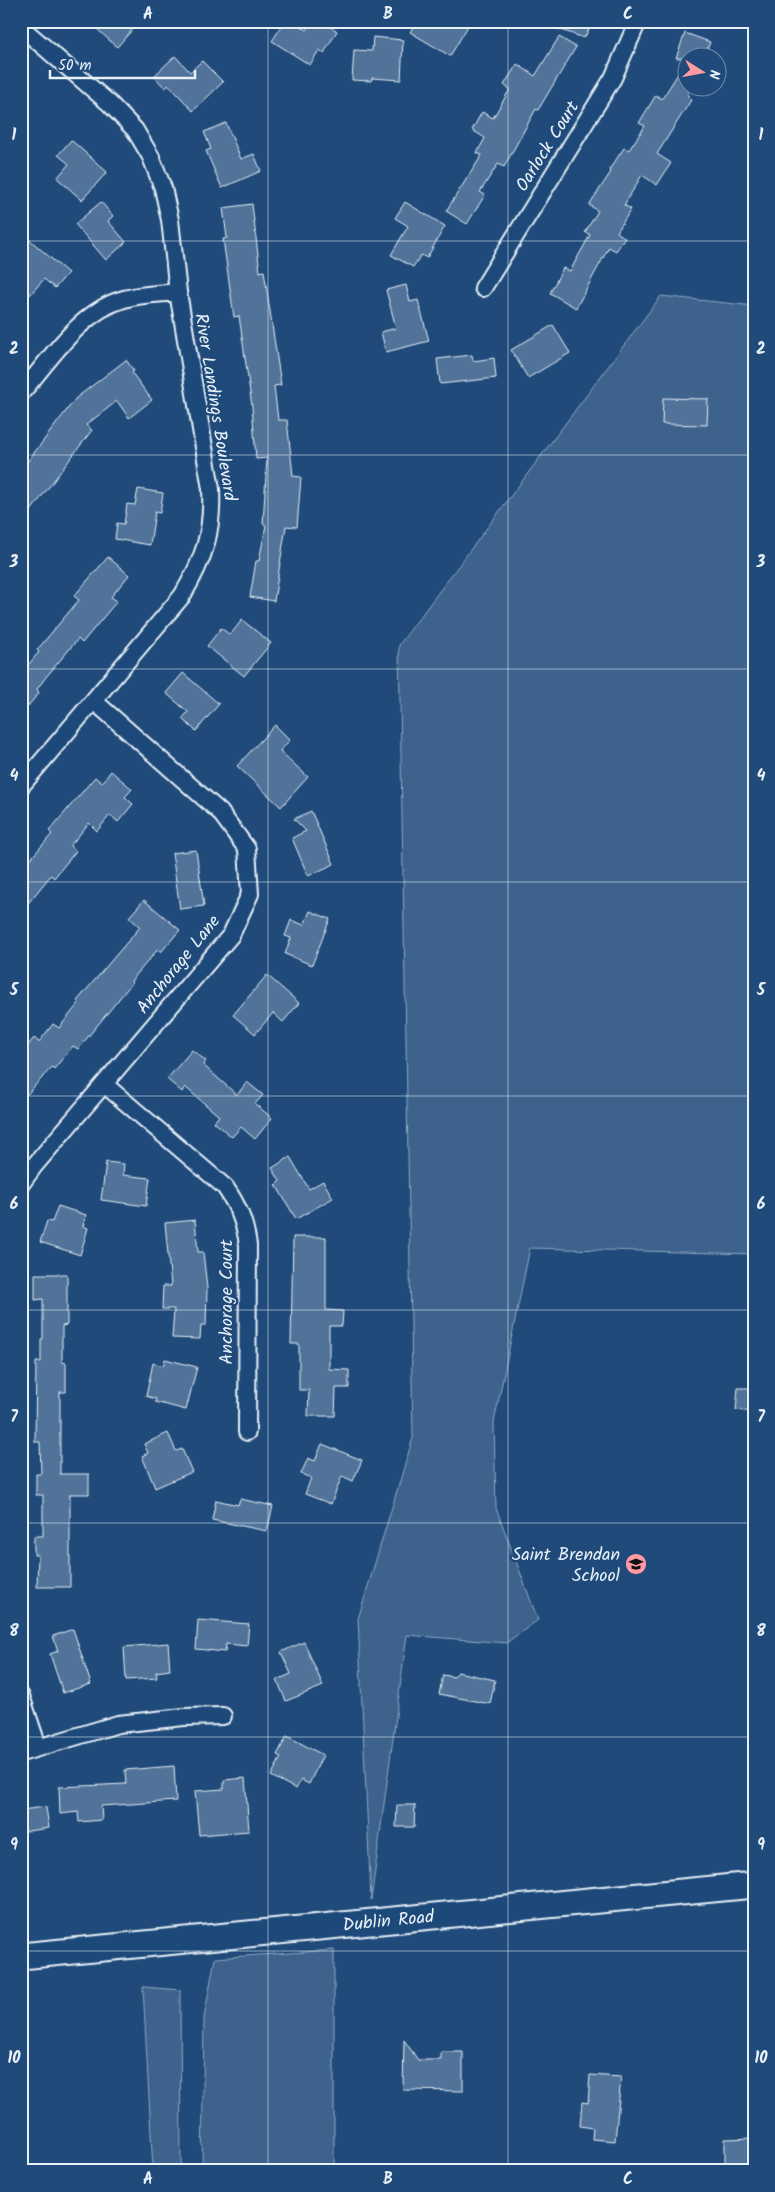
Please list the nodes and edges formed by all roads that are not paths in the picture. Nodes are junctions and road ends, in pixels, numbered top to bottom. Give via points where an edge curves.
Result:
1 (638, 21) edge
2 (21, 27) edge
3 (483, 288) dead end
4 (178, 292) junction
5 (21, 393) edge
6 (94, 701) junction
7 (21, 786) edge
8 (104, 1084) junction
9 (21, 1184) edge
10 (247, 1432) dead end
11 (21, 1696) edge
12 (223, 1716) dead end
13 (38, 1748) junction
14 (21, 1753) edge
15 (754, 1885) edge
16 (21, 1956) edge

1 - 3 street, Oarlock Court via 612,78
2 - 4 street, River Landings Boulevard via 110,104 135,130 151,157 163,188 170,220
4 - 5 street via 125,298 100,310 78,328
4 - 6 street, River Landings Boulevard via 211,489 209,536 196,572 182,596
6 - 7 street, River Landings Boulevard
6 - 8 street, Anchorage Lane via 220,812 246,849 250,894 231,935
8 - 9 street, Anchorage Lane
8 - 10 street, Anchorage Court via 225,1188 238,1205 248,1244
11 - 13 street
12 - 13 street via 118,1724
13 - 14 street
15 - 16 main road, Dublin Road

